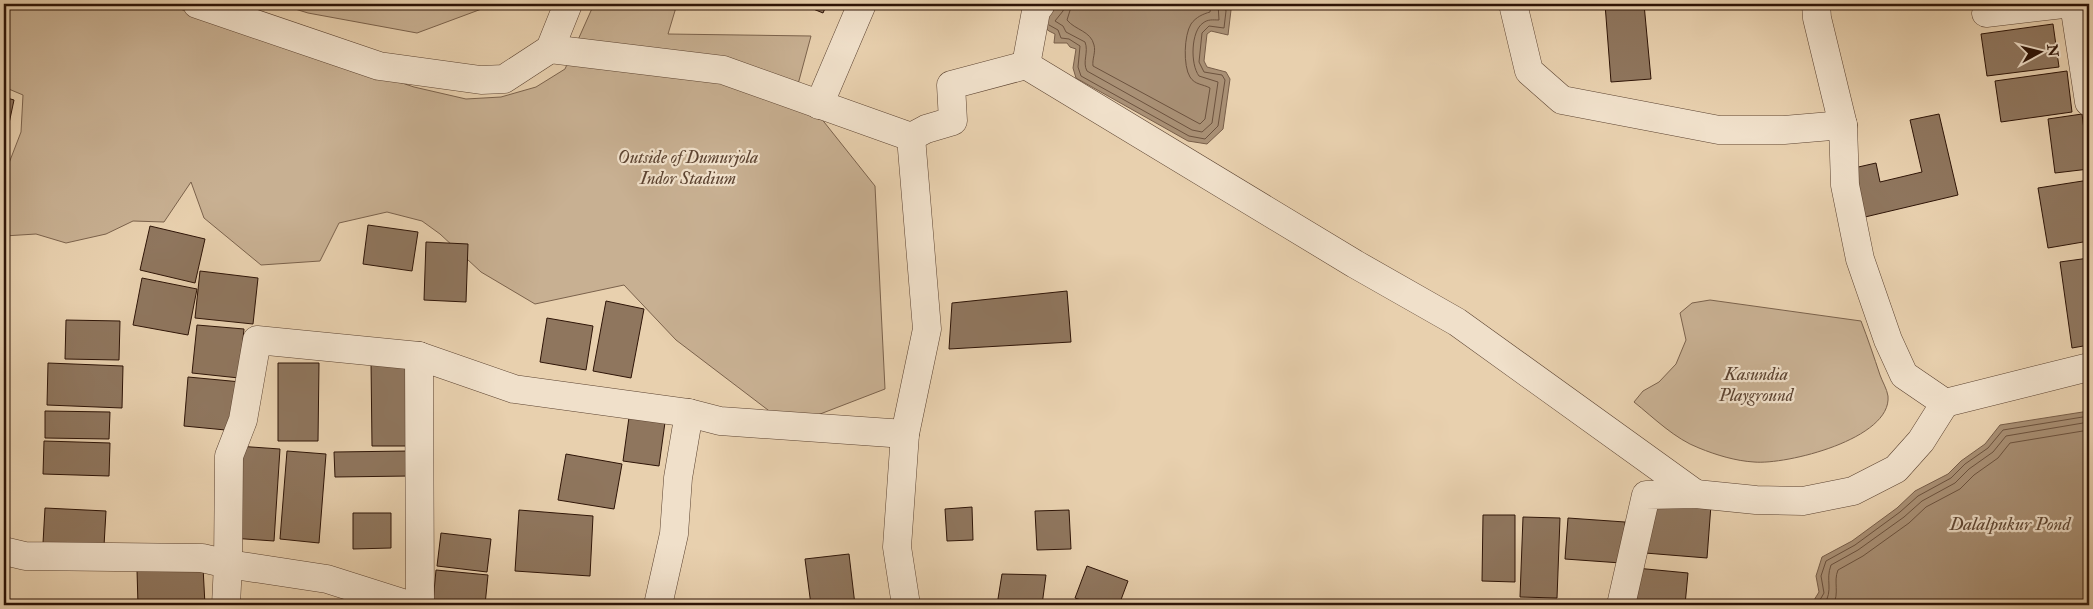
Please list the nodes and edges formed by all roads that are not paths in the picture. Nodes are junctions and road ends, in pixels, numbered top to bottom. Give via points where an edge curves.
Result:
1 (197, 4) edge
2 (568, 4) edge
3 (862, 4) edge
4 (1041, 4) edge
5 (1513, 4) edge
6 (1816, 4) edge
7 (2063, 4) edge
8 (2074, 4) edge
9 (1986, 13) dead end
10 (550, 49) junction
11 (1026, 65) junction
12 (2089, 102) edge
13 (820, 105) junction
14 (1843, 126) junction
15 (911, 137) junction
16 (419, 356) junction
17 (2089, 367) edge
18 (1945, 403) junction
19 (689, 413) junction
20 (904, 434) junction
21 (1696, 494) junction
22 (4, 551) edge
23 (228, 564) junction
24 (226, 605) edge
25 (409, 605) edge
26 (420, 605) edge
27 (658, 605) edge
28 (906, 605) edge
29 (1621, 605) edge

1 - 10 street via 379,66 481,80 504,79
2 - 10 street
3 - 13 street
4 - 11 street via 1036,11
5 - 14 street via 1530,71 1562,100 1719,130
6 - 14 street
7 - 9 street
8 - 12 street
10 - 13 street via 724,70
11 - 15 street via 951,84 954,121
11 - 21 street via 1456,322
13 - 15 street
14 - 18 street via 1844,185 1860,259 1888,340 1904,375
15 - 20 street via 927,329
16 - 19 street via 514,389
16 - 23 street via 257,340 243,420 229,456
16 - 26 street
17 - 18 street
18 - 21 street via 1921,441 1896,469 1853,490 1803,501
19 - 20 street via 720,421
19 - 27 street via 678,478 674,534
20 - 28 street via 897,547
21 - 29 street via 1646,495
22 - 23 street via 25,556 202,558
23 - 24 street
23 - 25 street via 327,579

